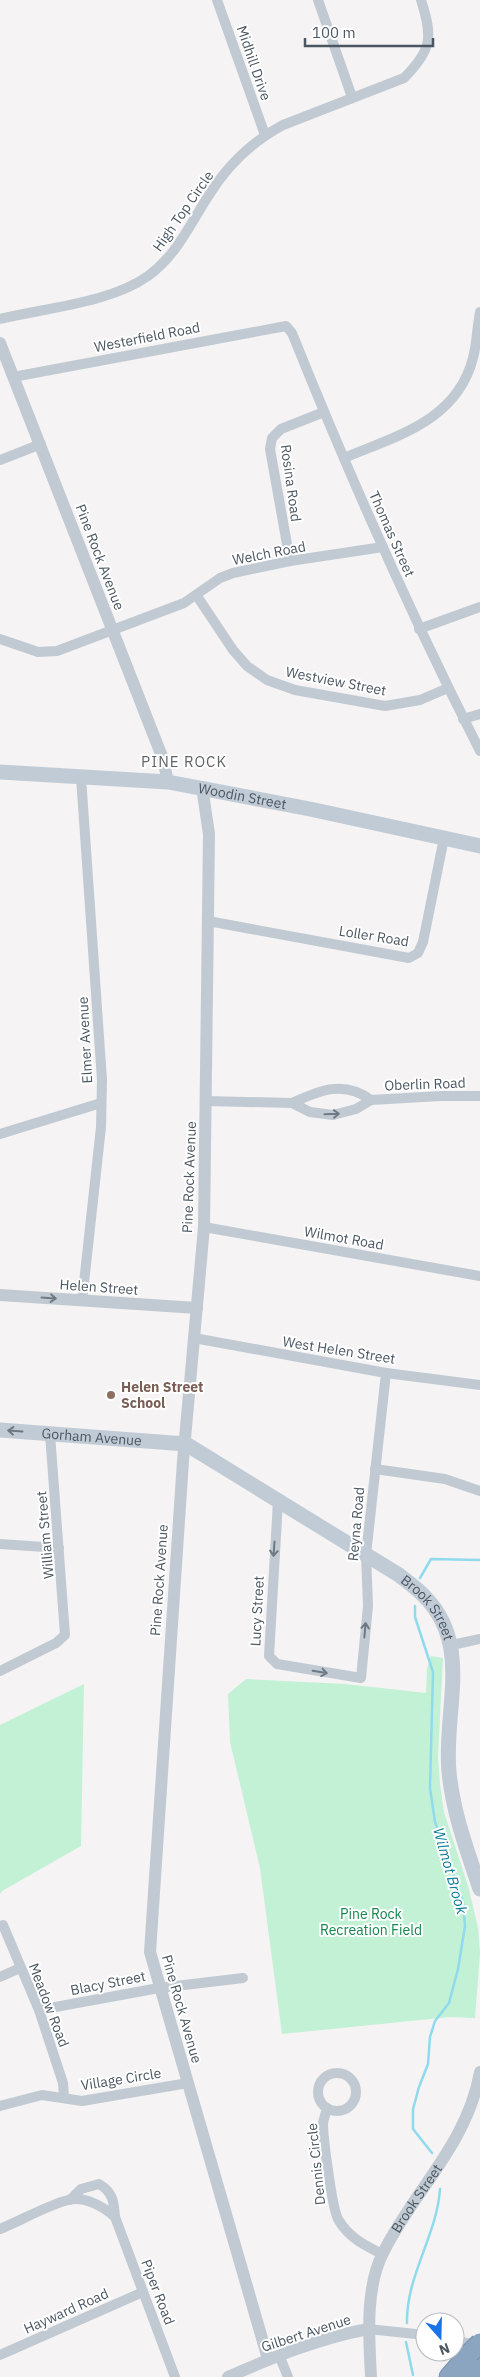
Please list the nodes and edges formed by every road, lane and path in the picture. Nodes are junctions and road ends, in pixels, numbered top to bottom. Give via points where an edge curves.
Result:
1 (217, 0) edge
2 (318, 0) edge
3 (421, 0) edge
4 (352, 97) junction
5 (265, 135) junction
6 (480, 312) edge
7 (0, 319) edge
8 (286, 326) joint
9 (0, 343) edge
10 (13, 376) junction
11 (324, 412) junction
12 (41, 444) junction
13 (344, 458) junction
14 (0, 460) edge
15 (383, 547) junction
16 (290, 561) junction
17 (197, 596) junction
18 (480, 607) edge
19 (419, 629) junction
20 (113, 631) junction
21 (0, 639) edge
22 (448, 688) junction
23 (480, 714) edge
24 (463, 719) junction
25 (480, 751) edge
26 (0, 772) edge
27 (82, 777) junction
28 (168, 782) junction
29 (202, 787) junction
30 (444, 838) junction
31 (480, 846) edge
32 (208, 921) junction
33 (480, 1096) edge
34 (371, 1100) junction
35 (206, 1101) junction
36 (101, 1103) junction
37 (292, 1103) junction
38 (0, 1134) edge
39 (204, 1226) junction
40 (480, 1276) edge
41 (0, 1295) edge
42 (82, 1301) junction
43 (197, 1308) junction
44 (194, 1338) junction
45 (386, 1373) junction
46 (480, 1385) edge
47 (0, 1430) edge
48 (50, 1434) junction
49 (186, 1444) junction
50 (375, 1468) junction
51 (480, 1491) edge
52 (278, 1501) junction
53 (0, 1544) edge
54 (59, 1548) junction
55 (366, 1555) junction
56 (480, 1639) edge
57 (452, 1645) junction
58 (0, 1671) edge
59 (361, 1678) joint
60 (480, 1889) edge
61 (2, 1925) dead end
62 (20, 1968) junction
63 (0, 1977) edge
64 (243, 1978) dead end
65 (160, 1988) junction
66 (39, 2010) junction
67 (480, 2072) edge
68 (188, 2083) junction
69 (64, 2097) junction
70 (0, 2106) edge
71 (327, 2108) dead end
72 (70, 2200) junction
73 (114, 2217) junction
74 (0, 2229) edge
75 (382, 2254) junction
76 (143, 2292) junction
77 (368, 2329) junction
78 (415, 2334) edge
79 (465, 2345) edge
80 (478, 2351) edge
81 (0, 2355) edge
82 (274, 2357) junction
83 (175, 2377) edge
84 (228, 2377) edge
85 (288, 2377) edge
86 (371, 2377) edge
87 (449, 2377) edge
88 (468, 2377) edge

1 - 5 street, Midhill Drive
2 - 4 street
3 - 4 street, High Top Circle via 428,34 422,56 404,78
4 - 5 street, High Top Circle
5 - 7 street, High Top Circle via 240,156 210,193 168,259 148,276 110,295
6 - 13 street via 473,359 461,386 442,409 420,426
8 - 10 street, Westerfield Road
8 - 11 street, Thomas Street via 292,333
9 - 10 street, Pine Rock Avenue
10 - 12 street, Pine Rock Avenue
11 - 13 street, Thomas Street
11 - 16 street, Rosina Road via 281,429 272,438 270,449
12 - 14 street
12 - 20 street, Pine Rock Avenue
13 - 15 street, Thomas Street
15 - 16 street, Welch Road
15 - 19 street, Thomas Street
16 - 17 street, Welch Road via 220,578
17 - 20 street, Welch Road
17 - 22 street, Westview Street via 233,650 247,666 267,680 295,690 386,706 420,700
18 - 19 street
19 - 22 street, Thomas Street
20 - 21 street, Welch Road via 47,653
20 - 28 street, Pine Rock Avenue via 163,759
22 - 24 street, Thomas Street
23 - 24 street
24 - 25 street, Thomas Street
26 - 27 main road, Woodin Street
27 - 28 main road, Woodin Street
27 - 36 street, Elmer Avenue
28 - 29 main road, Woodin Street
29 - 30 main road, Woodin Street
29 - 32 street, Pine Rock Avenue via 209,834
30 - 31 main road, Woodin Street
30 - 32 street, Loller Road via 423,942 418,953 409,958
32 - 35 street, Pine Rock Avenue
33 - 34 street, Oberlin Road
37 -> 34 street, Oberlin Road via 310,1112 333,1115 356,1109
34 - 37 street, Oberlin Road via 359,1091 337,1088 317,1092
35 - 37 street, Oberlin Road
35 - 39 street, Pine Rock Avenue
36 - 38 street
36 - 42 street, Elmer Avenue
39 - 40 street, Wilmot Road
39 - 43 street, Pine Rock Avenue
41 -> 42 street, Helen Street
42 - 43 street, Helen Street
43 - 44 street, Pine Rock Avenue
44 - 45 street, West Helen Street
44 - 49 street, Pine Rock Avenue
45 - 46 street, West Helen Street
45 - 50 street, Reyna Road
48 -> 47 main road, Gorham Avenue
48 - 49 main road, Gorham Avenue
48 - 54 street, William Street
49 - 52 main road, Brook Street
49 - 65 street, Pine Rock Avenue via 150,1934 150,1952
50 - 51 street via 445,1479
50 - 55 street, Reyna Road
52 - 55 main road, Brook Street
52 -> 59 street, Lucy Street via 269,1656 277,1664
53 - 54 street
54 - 58 street, William Street via 65,1635 56,1643
55 - 57 main road, Brook Street via 399,1575 426,1597 443,1621
59 -> 55 street, Reyna Road via 368,1606
56 - 57 street
57 - 60 main road, Brook Street via 454,1677 449,1770 453,1804
61 - 62 street, Meadow Road
62 - 63 street
62 - 66 street, Meadow Road
64 - 65 street, Blacy Street
65 - 66 street, Blacy Street
65 - 68 street, Pine Rock Avenue
66 - 69 street, Meadow Road via 63,2083
67 - 75 street, Brook Street via 469,2114 449,2152
68 - 69 street, Village Circle via 82,2101
68 - 82 street, Pine Rock Avenue
69 - 70 street, Village Circle via 42,2095
71 - 75 street, Dennis Circle via 323,2123 337,2218 361,2244
72 - 73 street via 87,2201 106,2208
72 - 73 street, Piper Road via 81,2189 99,2184 111,2195
72 - 74 street, Piper Road
73 - 76 street, Piper Road
75 - 77 street, Brook Street
76 - 81 street, Hayward Road
76 - 83 street, Piper Road
77 - 78 street, Gilbert Avenue
77 - 82 street, Gilbert Avenue via 344,2333
77 - 86 street, Brook Street
79 - 80 street
80 - 87 highway
80 - 88 highway
82 - 84 street, Gilbert Avenue
82 - 85 street

